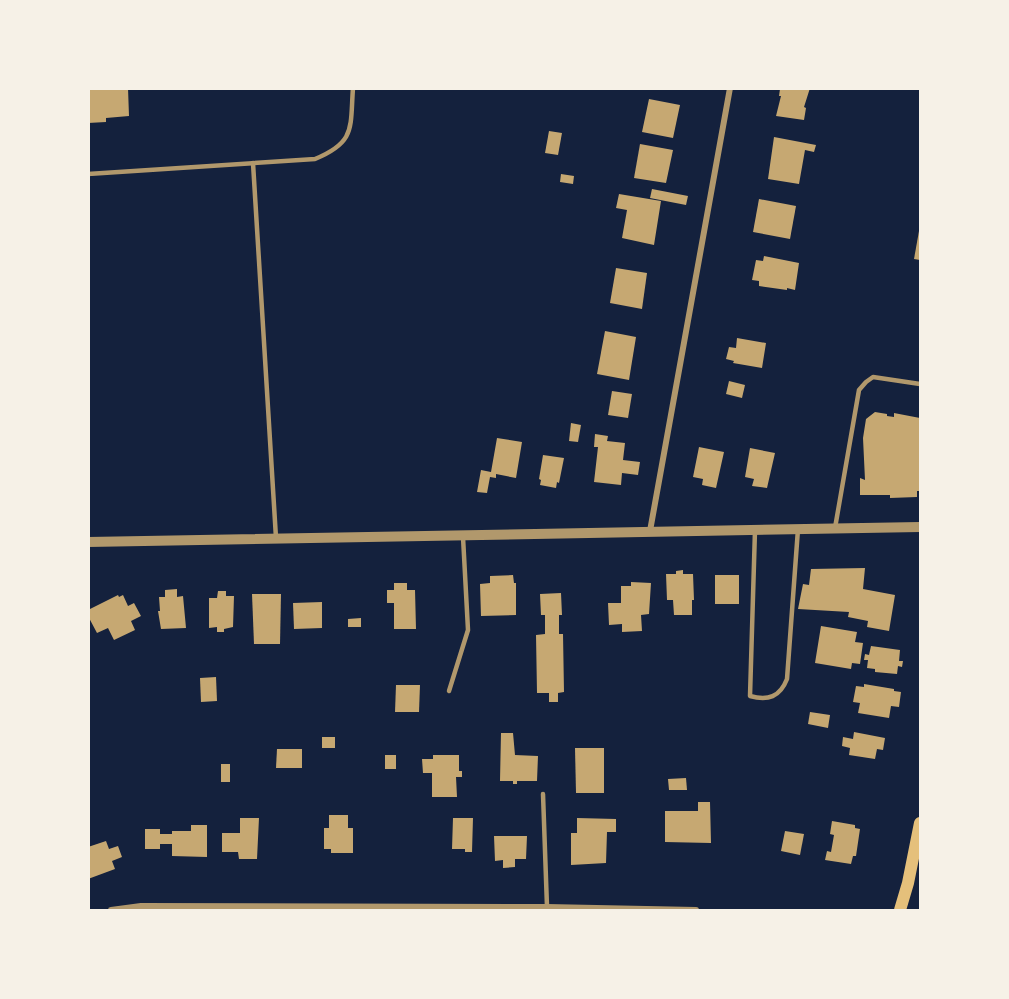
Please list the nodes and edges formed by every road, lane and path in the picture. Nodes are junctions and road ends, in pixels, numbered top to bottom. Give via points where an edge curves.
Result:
1 (353, 88) edge
2 (730, 88) edge
3 (253, 164) junction
4 (88, 174) edge
5 (921, 384) edge
6 (921, 527) edge
7 (798, 529) junction
8 (834, 529) junction
9 (755, 530) junction
10 (650, 531) junction
11 (463, 536) junction
12 (276, 540) junction
13 (88, 542) edge
14 (449, 691) dead end
15 (543, 794) dead end
16 (921, 823) edge
17 (918, 851) edge
18 (547, 907) junction
19 (111, 910) edge
20 (696, 910) edge
21 (900, 910) edge

1 - 3 lane via 347,139 334,151 315,159
2 - 10 street
3 - 4 lane
3 - 12 lane
5 - 8 lane via 873,377 859,390
6 - 8 street
7 - 8 street
7 - 9 street
7 - 9 lane via 787,680 773,697 760,699 750,696
9 - 10 street
10 - 11 street
11 - 12 street
11 - 14 lane via 468,630
12 - 13 street
15 - 18 lane
16 - 17 main road
17 - 21 main road
18 - 19 street via 141,906
18 - 20 street

